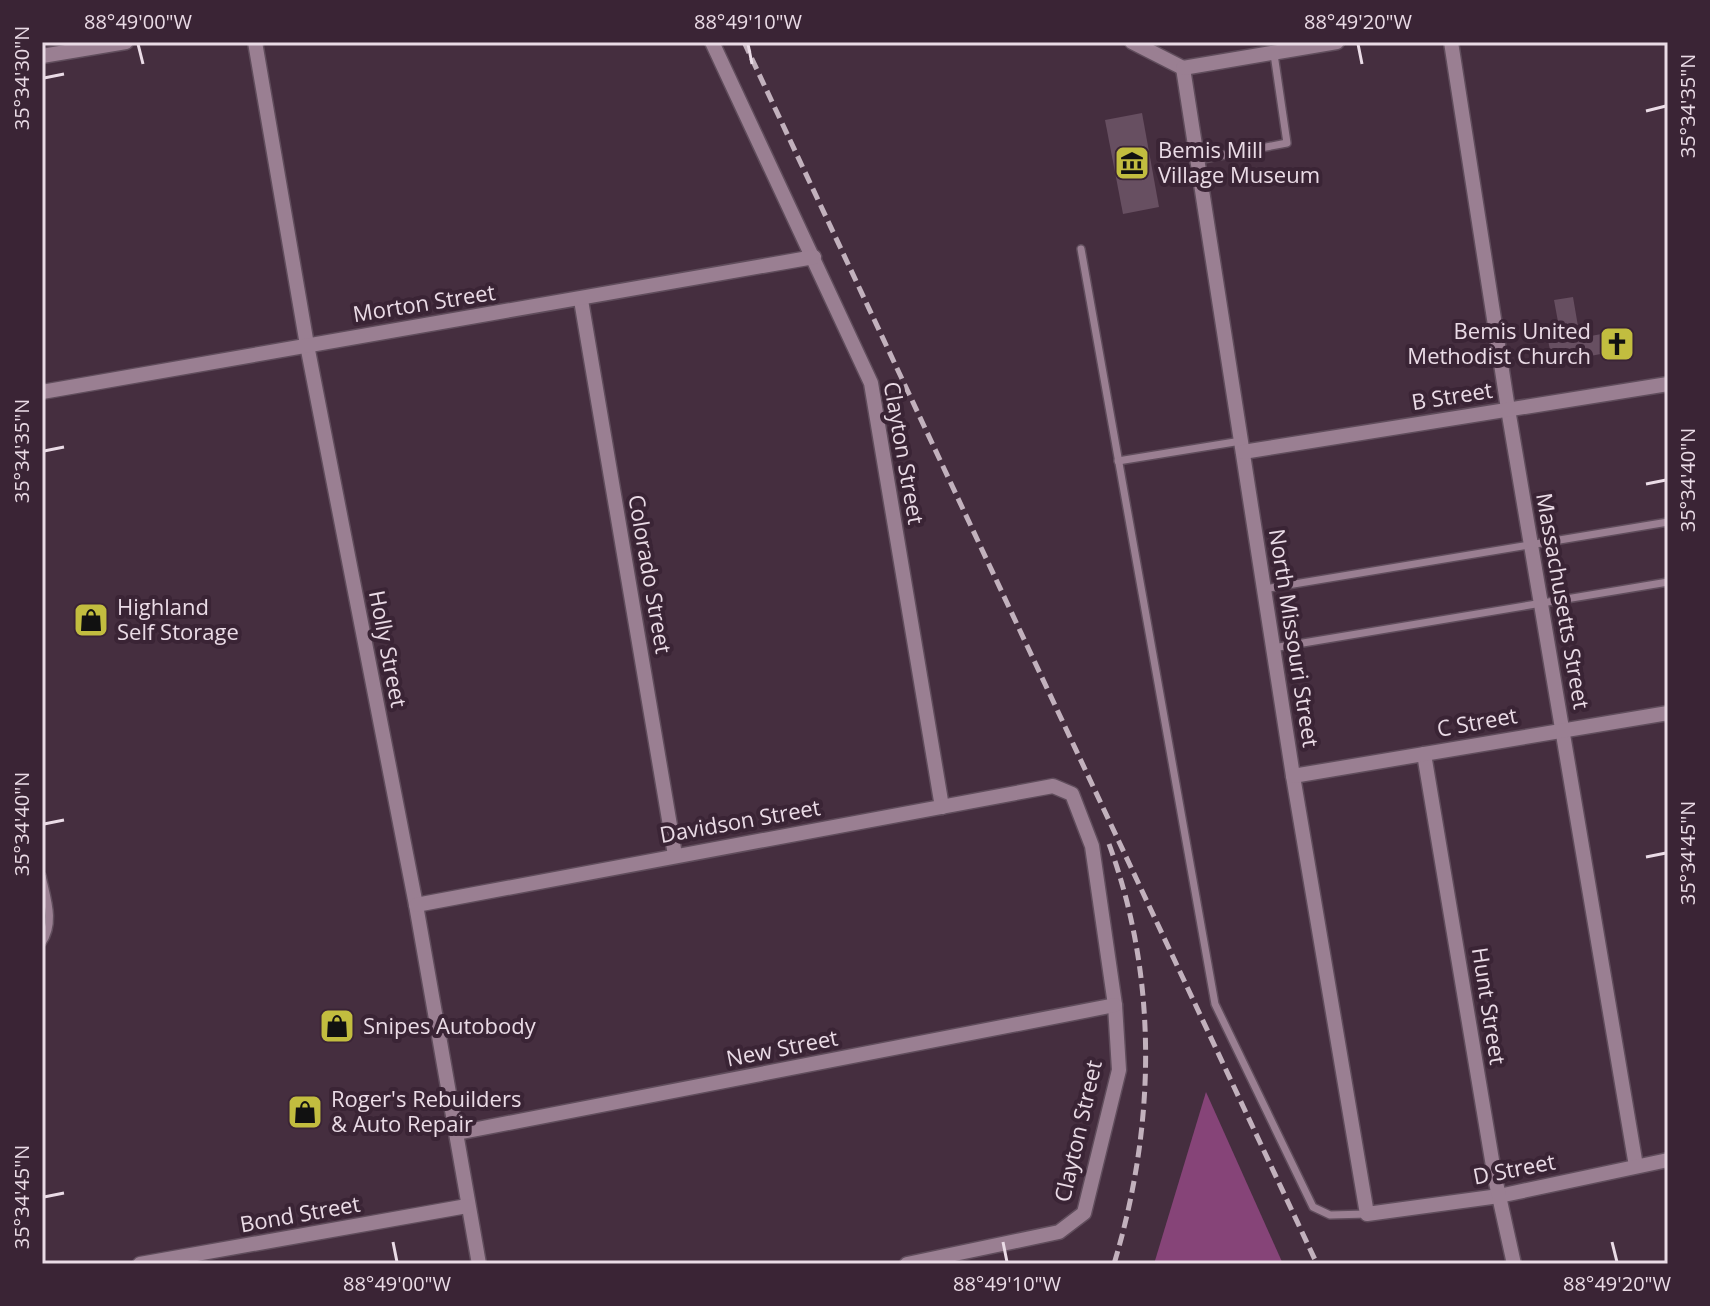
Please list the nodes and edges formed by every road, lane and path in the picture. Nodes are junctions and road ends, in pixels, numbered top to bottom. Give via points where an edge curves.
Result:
1 (126, 42) edge
2 (255, 42) edge
3 (712, 42) edge
4 (1132, 42) edge
5 (1337, 42) edge
6 (1451, 42) edge
7 (1274, 54) junction
8 (42, 56) edge
9 (1183, 68) junction
10 (1198, 160) junction
11 (1081, 249) dead end
12 (814, 257) junction
13 (581, 300) junction
14 (307, 345) junction
15 (1668, 384) edge
16 (42, 392) edge
17 (1508, 409) junction
18 (1242, 446) junction
19 (1118, 461) junction
20 (1668, 522) edge
21 (1531, 545) junction
22 (1668, 582) edge
23 (1264, 589) junction
24 (1541, 603) junction
25 (1273, 648) junction
26 (1668, 713) edge
27 (1563, 730) junction
28 (1424, 754) junction
29 (1293, 776) junction
30 (1072, 794) joint
31 (942, 807) junction
32 (675, 855) junction
33 (42, 876) edge
34 (416, 905) junction
35 (42, 943) edge
36 (1115, 1005) junction
37 (457, 1133) junction
38 (1668, 1160) edge
39 (1636, 1166) junction
40 (1499, 1196) junction
41 (467, 1206) junction
42 (1367, 1214) junction
43 (140, 1264) edge
44 (479, 1264) edge
45 (907, 1264) edge
46 (1514, 1264) edge

1 - 8 street
2 - 14 street, Holly Street
3 - 12 street, Clayton Street
4 - 9 street
5 - 7 street
6 - 17 street, Massachusetts Street
7 - 9 street
7 - 10 lane via 1287,143
9 - 10 street, North Missouri Street
10 - 18 street, North Missouri Street
11 - 19 lane
12 - 13 street, Morton Street
12 - 31 street, Clayton Street via 871,383
13 - 14 street, Morton Street
13 - 32 street, Colorado Street
14 - 16 street, Morton Street
14 - 34 street, Holly Street
15 - 17 street, B Street
17 - 18 street, B Street
17 - 21 street, Massachusetts Street
18 - 19 lane
18 - 23 street, North Missouri Street
19 - 42 lane via 1215,1004 1313,1207 1330,1215
20 - 21 lane
21 - 23 lane
21 - 24 street, Massachusetts Street
22 - 24 lane
23 - 25 street, North Missouri Street
24 - 25 lane
24 - 27 street, Massachusetts Street
25 - 29 street, North Missouri Street
26 - 27 street, C Street
27 - 28 street, C Street
27 - 39 street, Massachusetts Street
28 - 29 street, C Street
28 - 40 street, Hunt Street
29 - 42 street, North Missouri Street
30 - 31 street, Davidson Street via 1053,786
30 - 36 street, Clayton Street via 1092,846
31 - 32 street, Davidson Street
32 - 34 street, Davidson Street
33 - 35 lane via 50,917
34 - 37 street, Holly Street
36 - 37 street, New Street
36 - 45 street, Clayton Street via 1119,1070 1084,1213 1059,1232
37 - 41 street, Holly Street
38 - 39 street, D Street
39 - 40 street, D Street
40 - 42 street, D Street
40 - 46 street, Hunt Street
41 - 43 street, Bond Street
41 - 44 street, Holly Street

